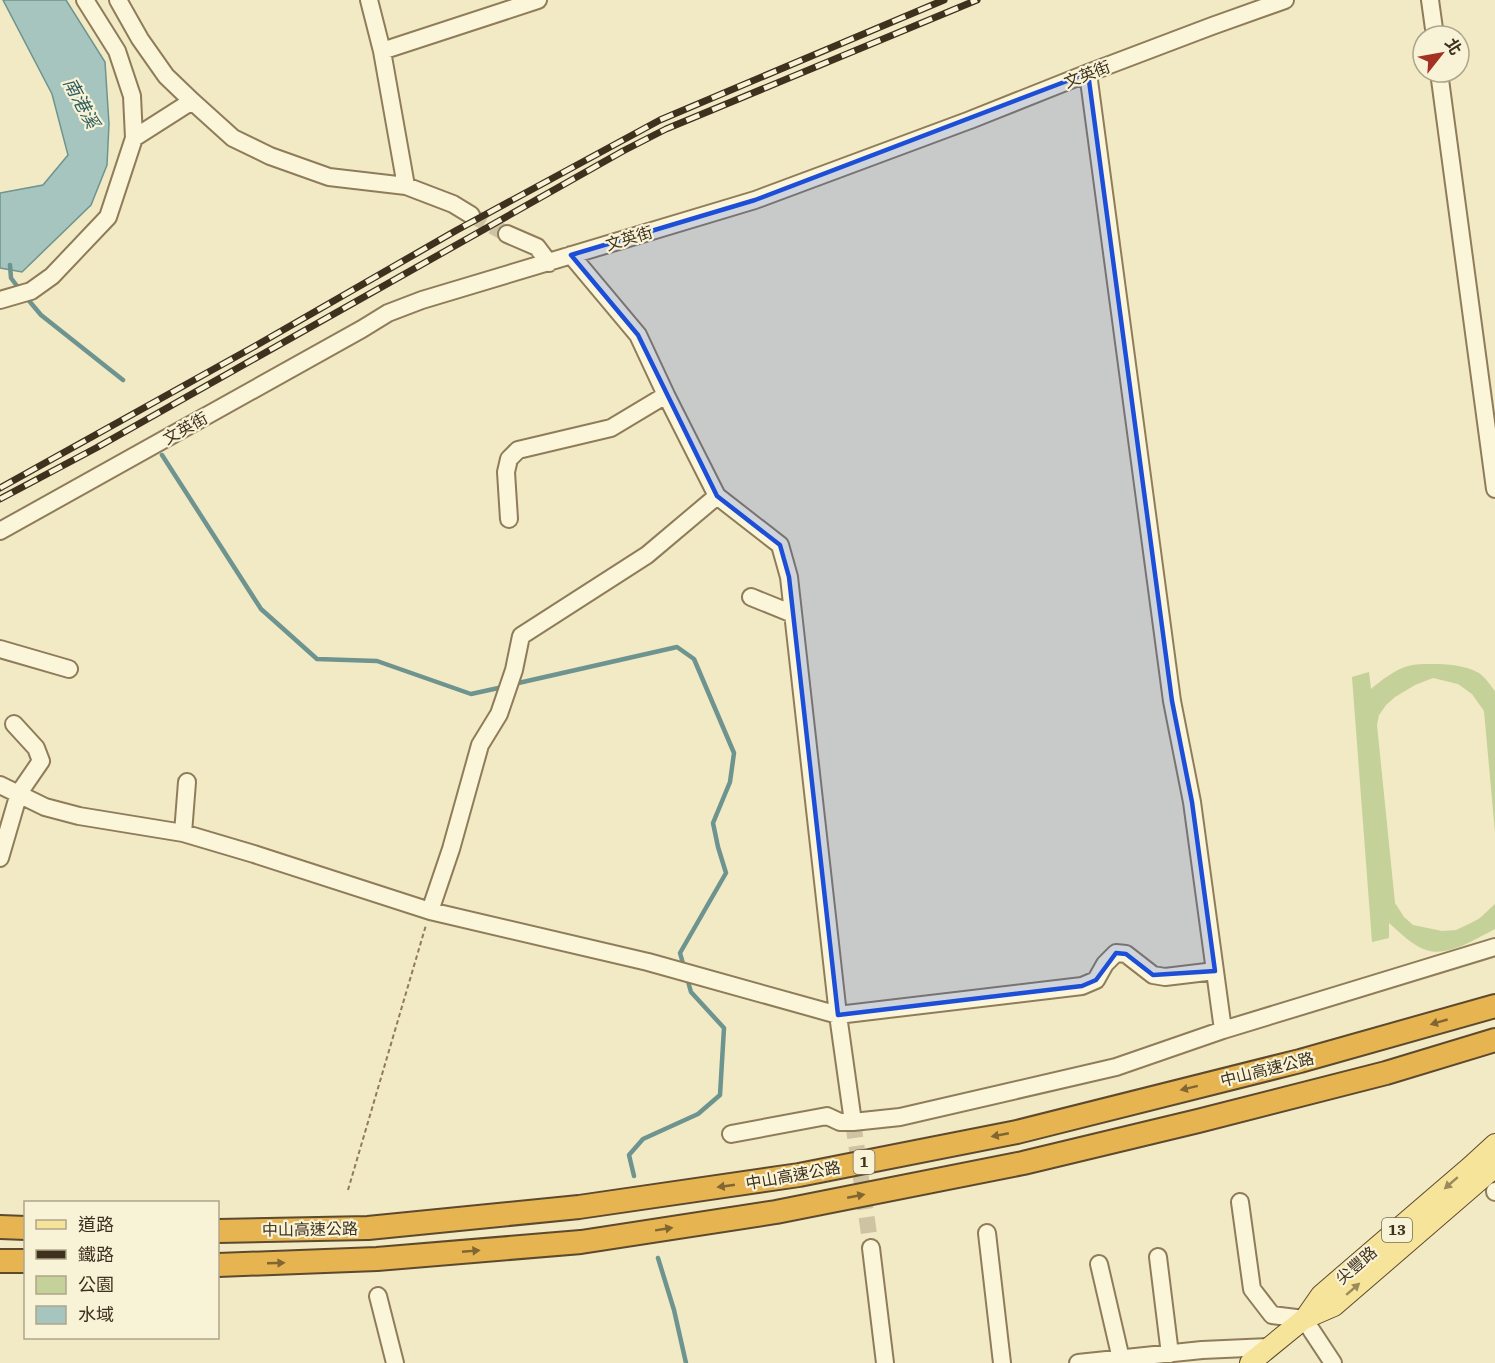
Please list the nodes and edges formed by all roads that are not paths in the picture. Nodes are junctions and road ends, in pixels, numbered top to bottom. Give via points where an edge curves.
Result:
1 (86, 0) edge
2 (118, 0) edge
3 (369, 0) edge
4 (538, 0) edge
5 (1285, 0) edge
6 (1430, 0) edge
7 (1433, 24) edge
8 (382, 51) junction
9 (1088, 73) junction
10 (1441, 84) edge
11 (192, 101) junction
12 (134, 138) junction
13 (406, 186) junction
14 (471, 215) tunnel mouth
15 (507, 234) tunnel mouth
16 (571, 255) junction
17 (549, 263) junction
18 (2, 299) edge
19 (666, 394) junction
20 (1495, 489) edge
21 (717, 496) junction
22 (509, 519) dead end
23 (0, 531) edge
24 (751, 597) dead end
25 (794, 614) junction
26 (0, 649) edge
27 (69, 669) dead end
28 (14, 724) dead end
29 (187, 782) dead end
30 (0, 785) edge
31 (19, 793) junction
32 (183, 833) junction
33 (0, 858) edge
34 (430, 911) junction
35 (1495, 947) edge
36 (1215, 971) junction
37 (1495, 1006) edge
38 (838, 1015) junction
39 (1223, 1030) junction
40 (1495, 1040) edge
41 (853, 1122) junction
42 (731, 1134) dead end
43 (1495, 1144) edge
44 (1495, 1167) edge
45 (1240, 1202) dead end
46 (0, 1227) edge
47 (24, 1228) edge
48 (219, 1231) edge
49 (987, 1233) dead end
50 (871, 1248) tunnel mouth
51 (1158, 1257) dead end
52 (0, 1261) edge
53 (24, 1261) edge
54 (1099, 1264) dead end
55 (219, 1265) edge
56 (378, 1296) dead end
57 (1304, 1319) junction
58 (1269, 1347) junction
59 (1170, 1354) junction
60 (1121, 1359) junction
61 (395, 1363) edge
62 (885, 1363) edge
63 (1002, 1363) edge
64 (1078, 1363) edge
65 (1250, 1363) edge
66 (1333, 1363) edge

1 - 12 street via 117,51 132,96
2 - 11 street via 166,76
3 - 8 street
4 - 8 street
5 - 9 street, 文英街
6 - 7 street
8 - 13 street
9 - 16 street, 文英街 via 755,200
9 - 36 street via 1171,689 1192,802
10 - 20 street
11 - 12 street
11 - 13 street via 233,138 270,156 329,177
12 - 18 street via 108,217 52,276 31,291
13 - 14 street
15 - 17 street via 537,247
16 - 17 street, 文英街
16 - 19 street via 638,335
17 - 23 street, 文英街 via 388,313
19 - 21 street
19 - 22 street via 611,428 518,450 509,459 506,472
21 - 25 street via 780,545
21 - 34 street via 647,555 521,636 499,714 480,745
24 - 25 street
25 - 38 street
26 - 27 street
28 - 31 street via 36,748 41,761
29 - 32 street
30 - 31 street
31 - 32 street via 45,807 79,816
31 - 33 street
32 - 34 street
34 - 38 street via 648,962
35 - 39 street
36 - 38 street via 1153,975 1126,954 1116,953 1096,980 1082,986
36 - 39 street
37 -> 48 highway, 中山高速公路 / 1 via 1017,1132 799,1175 579,1207 380,1227
38 - 41 street
39 - 41 street via 1116,1067 900,1117
55 -> 40 highway, 中山高速公路 / 1 via 377,1259 581,1242 776,1212 1023,1163 1386,1073
41 - 42 street via 827,1116
43 -> 57 main road, 尖豐路 / 13 via 1322,1294
57 -> 44 main road, 尖豐路 via 1334,1306
45 - 57 street via 1252,1289 1272,1315
46 - 47 highway
49 - 63 street
50 - 62 street
51 - 59 street
52 - 53 highway
54 - 60 street
56 - 61 street
57 - 58 main road, 尖豐路 / 13
57 - 66 street
58 - 59 street
58 - 65 main road, 尖豐路 / 13
59 - 60 street
60 - 64 street

